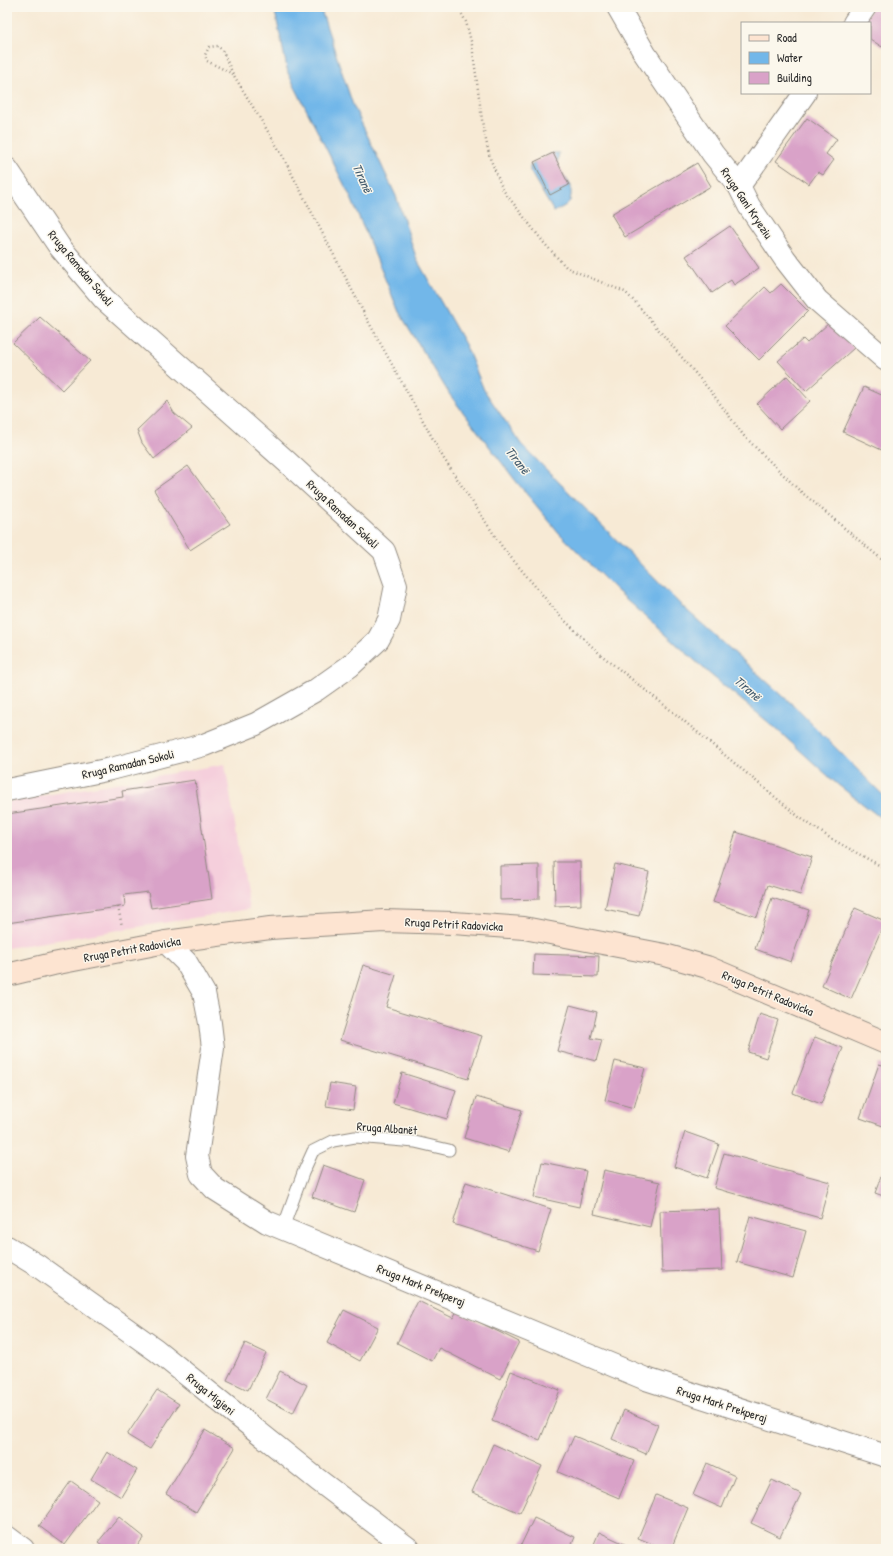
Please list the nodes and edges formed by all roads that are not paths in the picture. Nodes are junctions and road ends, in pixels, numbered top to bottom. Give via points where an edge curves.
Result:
1 (618, 7) edge
2 (865, 7) edge
3 (855, 22) edge
4 (803, 94) edge
5 (7, 170) edge
6 (739, 186) junction
7 (886, 360) edge
8 (7, 790) edge
9 (166, 942) junction
10 (7, 975) edge
11 (886, 1043) edge
12 (448, 1150) dead end
13 (283, 1228) junction
14 (7, 1247) edge
15 (886, 1456) edge
16 (7, 1537) edge
17 (23, 1549) edge
18 (409, 1549) edge

1 - 6 street, Rruga Gani Kryeziu via 645,54 713,154
2 - 3 street
4 - 6 street
5 - 8 street, Rruga Ramadan Sokoli via 59,246 104,299 384,551 396,585 389,620 378,640 350,666 316,690 256,724 197,747 111,769
6 - 7 street, Rruga Gani Kryeziu via 749,206 818,300
9 - 10 main road, Rruga Petrit Radovicka
9 - 11 main road, Rruga Petrit Radovicka via 270,928 384,921 524,928 666,955 707,968
9 - 13 street, Rruga Mark Prekperaj via 186,962 204,993 210,1023 213,1048 197,1156 201,1174 215,1189 267,1222
12 - 13 lane, Rruga Albanët via 415,1142 355,1137 333,1141 313,1151
13 - 15 street, Rruga Mark Prekperaj via 646,1379
14 - 18 street, Rruga Migjeni via 156,1350 318,1480
16 - 17 street

